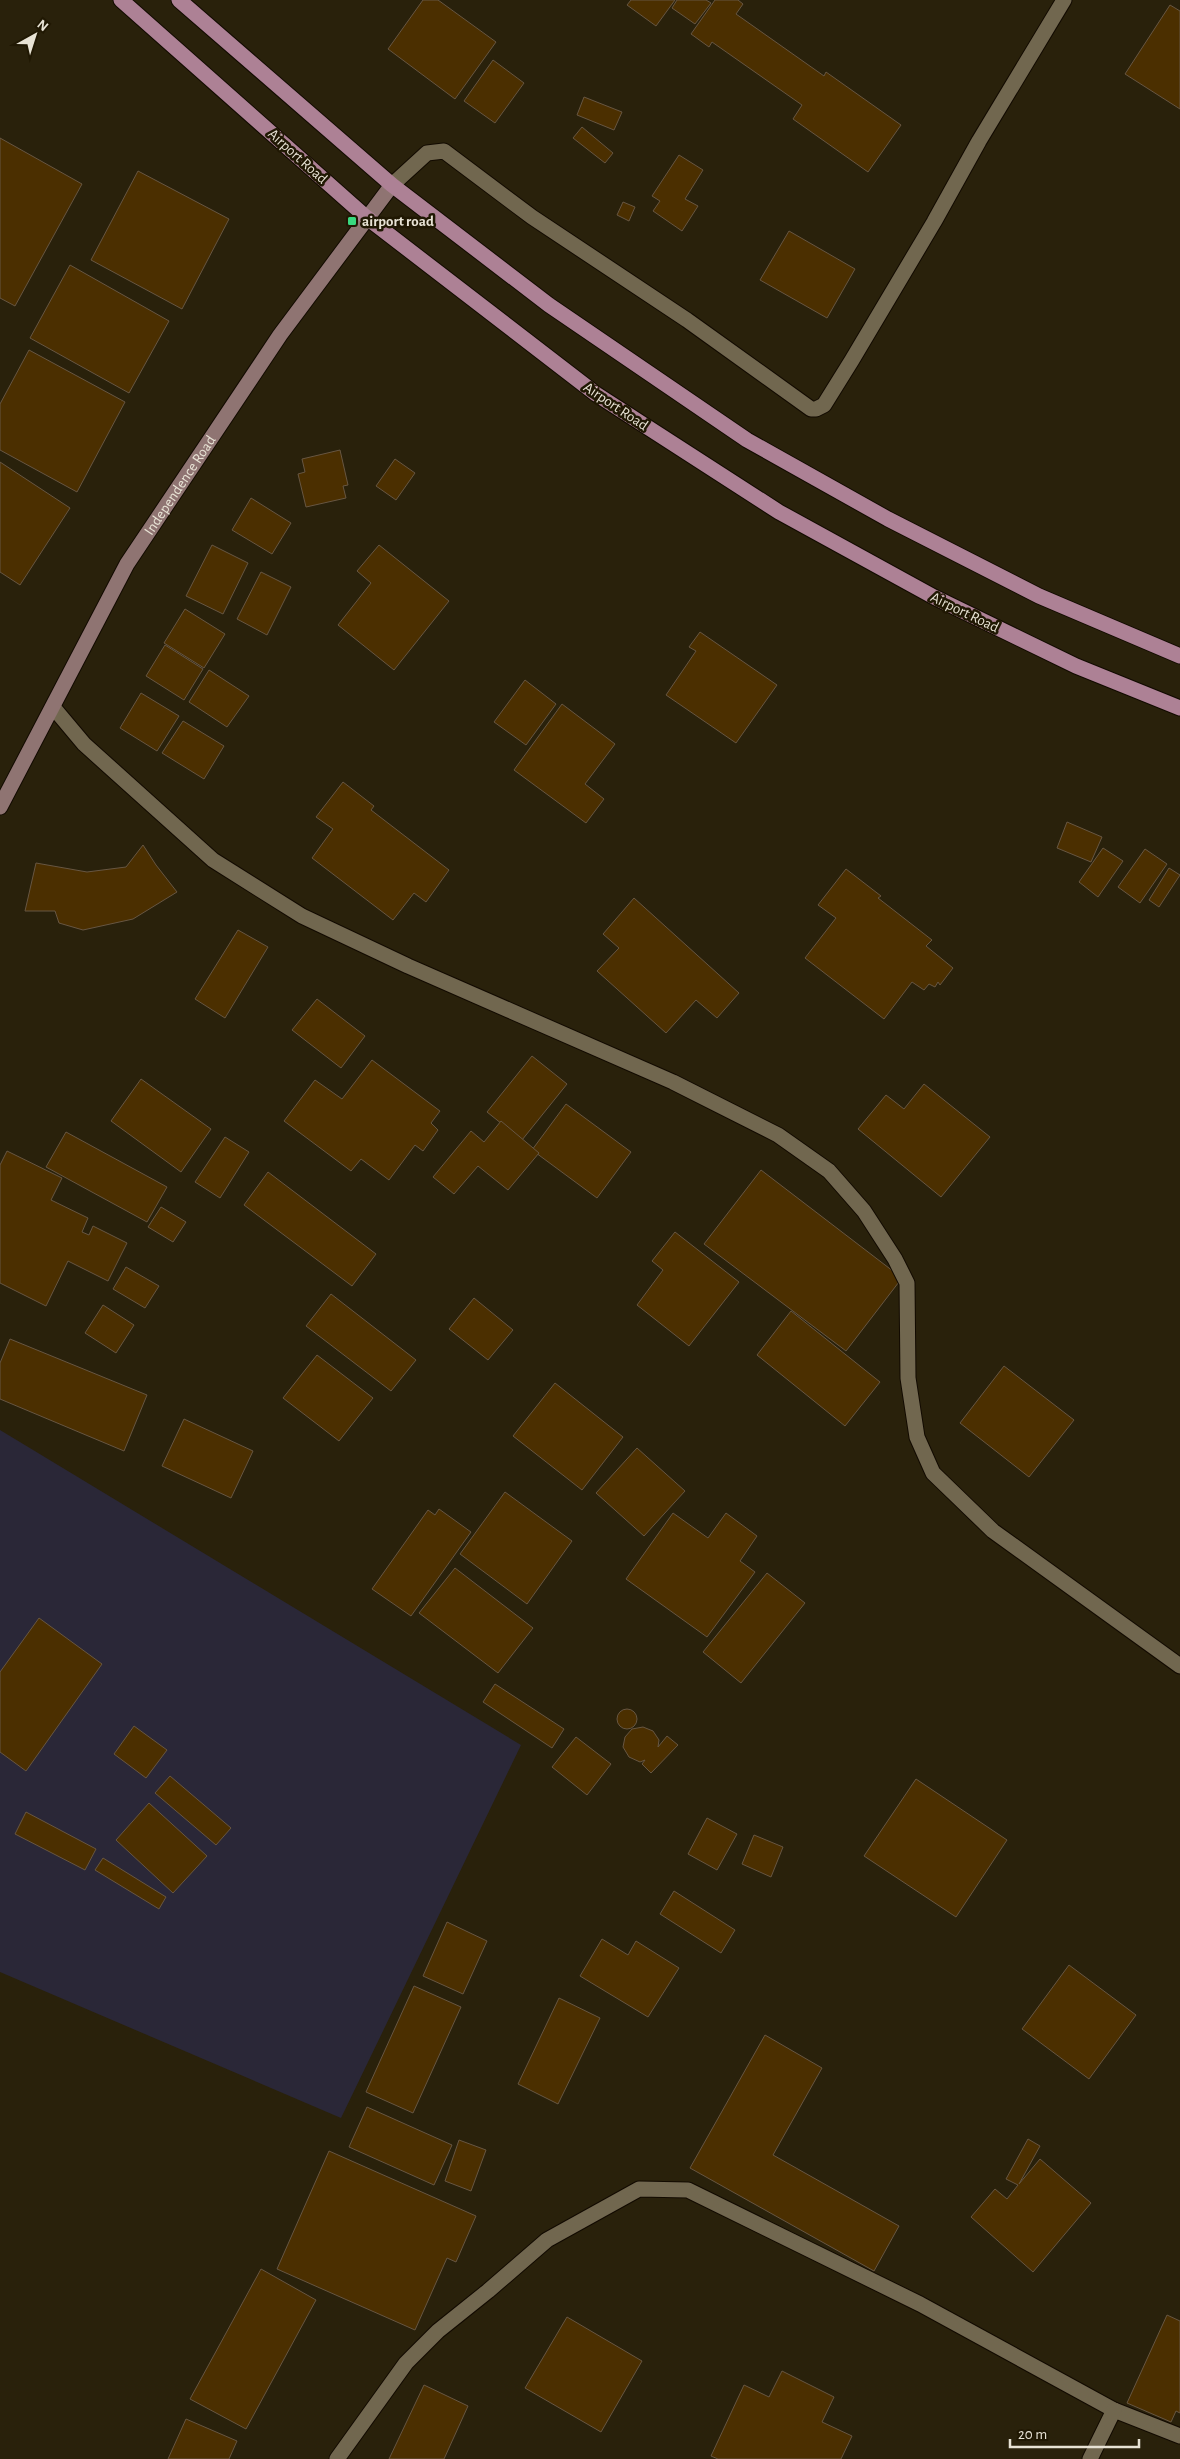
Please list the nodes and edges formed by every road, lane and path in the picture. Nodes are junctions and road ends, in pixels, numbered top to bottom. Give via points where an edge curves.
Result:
1 (121, 0) edge
2 (179, 0) edge
3 (1064, 0) edge
4 (392, 185) junction
5 (366, 217) junction
6 (1180, 656) edge
7 (53, 707) junction
8 (1180, 708) edge
9 (0, 806) edge
10 (1180, 1666) edge
11 (1114, 2410) junction
12 (1180, 2436) edge
13 (337, 2459) edge
14 (1090, 2459) edge

1 - 5 main road, Airport Road
2 - 4 main road
3 - 4 street via 852,360 824,405 816,410 532,217 444,151 427,153
4 - 5 main road, Independence Road
4 - 6 main road via 549,305 747,440 888,520 1039,596
5 - 7 main road, Independence Road via 280,335 127,564
5 - 8 main road, Airport Road via 596,394 779,512 934,597 1076,666
7 - 9 main road, Independence Road
7 - 10 street via 84,744 213,860 302,916 673,1082 778,1135 829,1171 864,1211 907,1283 908,1378 917,1437 933,1473 993,1531
11 - 12 street
11 - 13 street via 920,2304 688,2190 639,2189 546,2240 438,2331 406,2363
11 - 14 street

